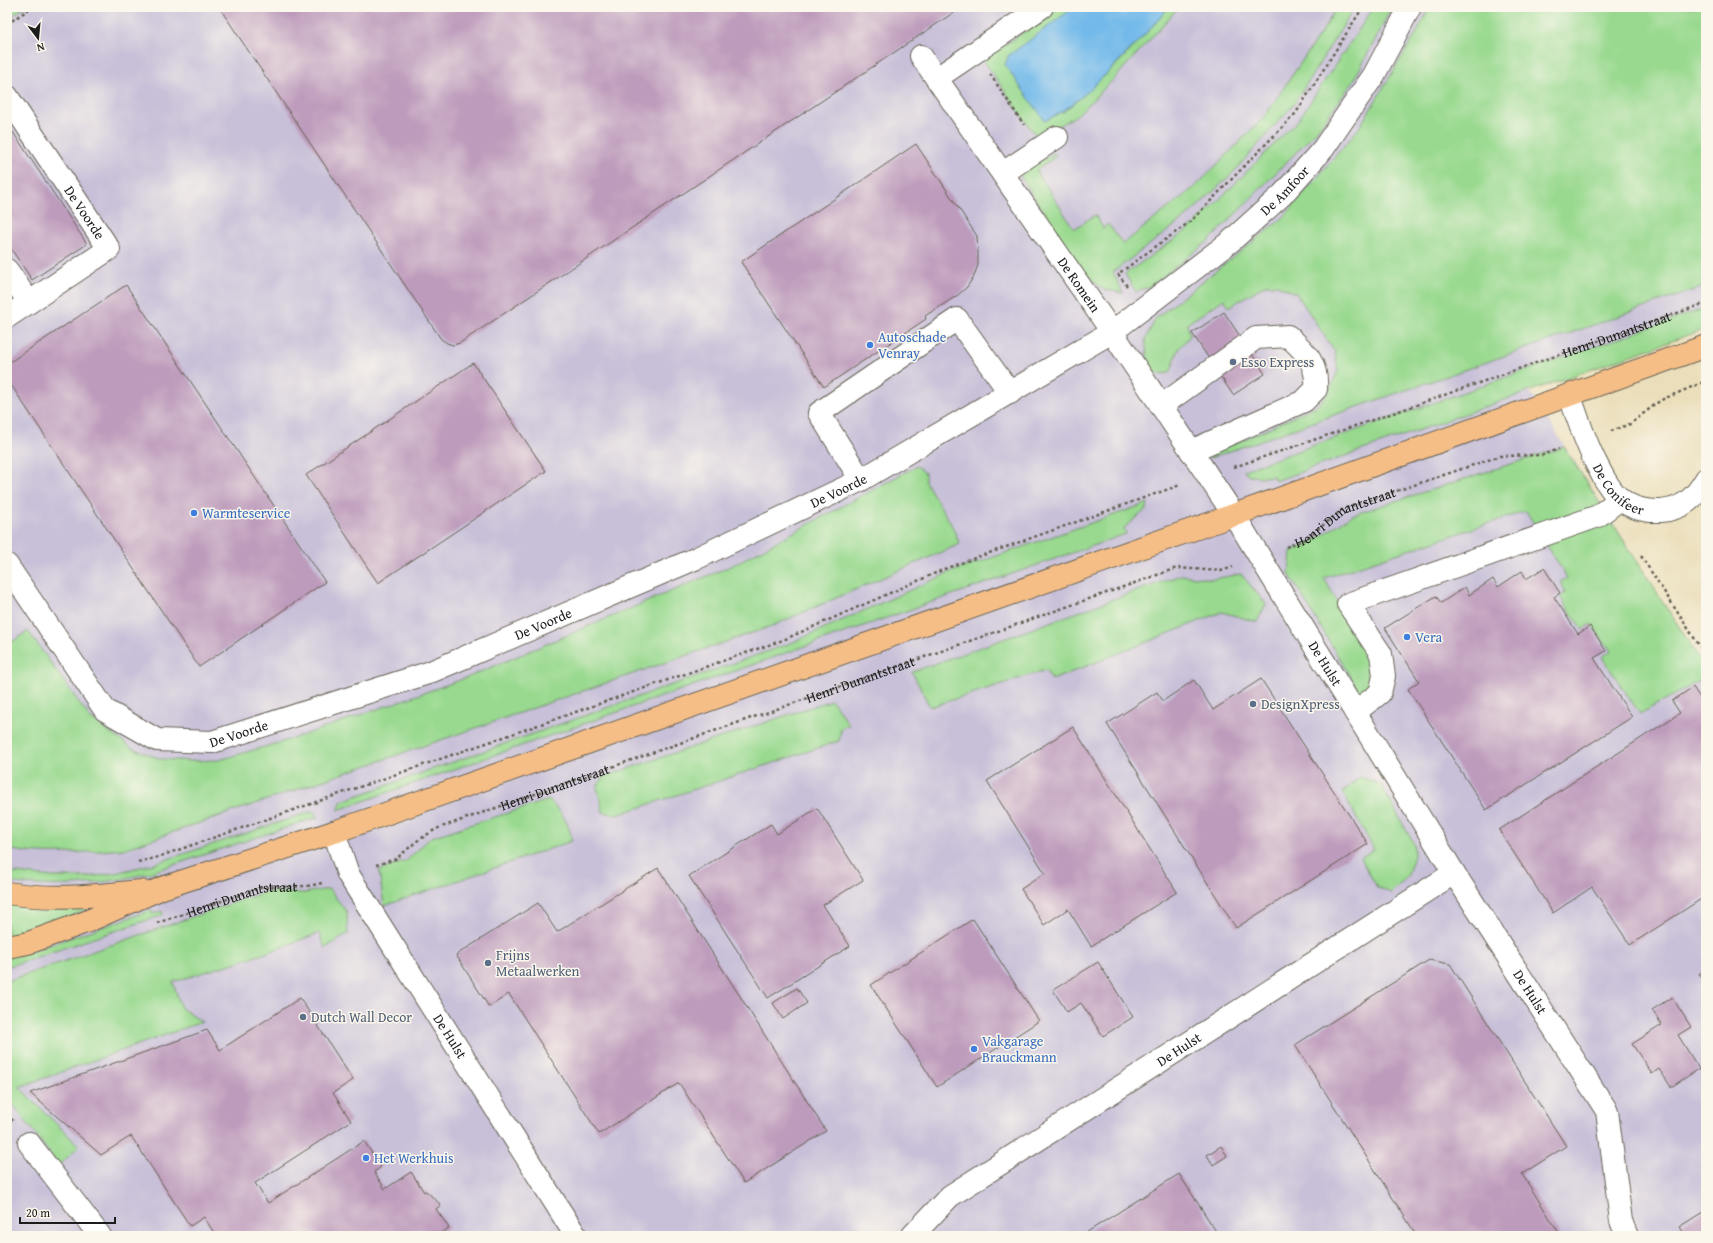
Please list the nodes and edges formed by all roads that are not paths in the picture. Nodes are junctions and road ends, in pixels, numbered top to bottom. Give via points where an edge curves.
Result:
1 (1042, 7) edge
2 (1410, 7) edge
3 (921, 56) dead end
4 (937, 78) junction
5 (7, 96) edge
6 (1049, 143) road end
7 (1003, 173) junction
8 (7, 270) edge
9 (29, 302) junction
10 (7, 317) edge
11 (1112, 332) junction
12 (1706, 346) edge
13 (1010, 393) junction
14 (1570, 396) junction
15 (1161, 406) junction
16 (1191, 451) junction
17 (1706, 479) edge
18 (861, 480) junction
19 (1620, 499) junction
20 (1234, 515) junction
21 (7, 565) edge
22 (1355, 712) junction
23 (334, 832) junction
24 (1454, 873) junction
25 (162, 888) junction
26 (7, 893) edge
27 (7, 947) edge
28 (29, 1142) dead end
29 (100, 1236) edge
30 (576, 1236) edge
31 (912, 1236) edge
32 (1627, 1236) edge

1 - 4 street
2 - 11 street, De Amfoor via 1374,75 1323,149 1282,195 1231,241
3 - 4 street, De Romein
4 - 7 street, De Romein
5 - 9 street, De Voorde via 109,249
6 - 7 street
7 - 11 street, De Romein
8 - 9 street
9 - 10 street, De Voorde
11 - 13 street, De Voorde
11 - 15 street, De Romein
12 - 14 main road
13 - 18 street, De Voorde
13 - 18 street via 957,319 819,413
14 - 19 street, De Conifeer via 1585,440 1606,484
14 - 20 main road
15 - 16 street, De Romein
15 - 16 street via 1256,338 1288,336 1305,352 1314,367 1317,380 1316,389 1304,401
16 - 20 street, De Romein
17 - 19 street, De Conifeer via 1692,499 1666,510 1642,510
18 - 21 street, De Voorde via 697,558 428,673 212,742 157,740 105,710
19 - 22 street via 1598,516 1348,604 1381,654 1384,676 1380,693
20 - 22 street, De Hulst
20 - 23 main road
22 - 24 street, De Hulst
23 - 25 main road
23 - 30 street, De Hulst via 348,874
24 - 31 street, De Hulst via 950,1196
24 - 32 street, De Hulst via 1608,1111 1621,1221
25 - 26 main road via 79,897
25 - 27 main road via 86,922 28,943
28 - 29 street

